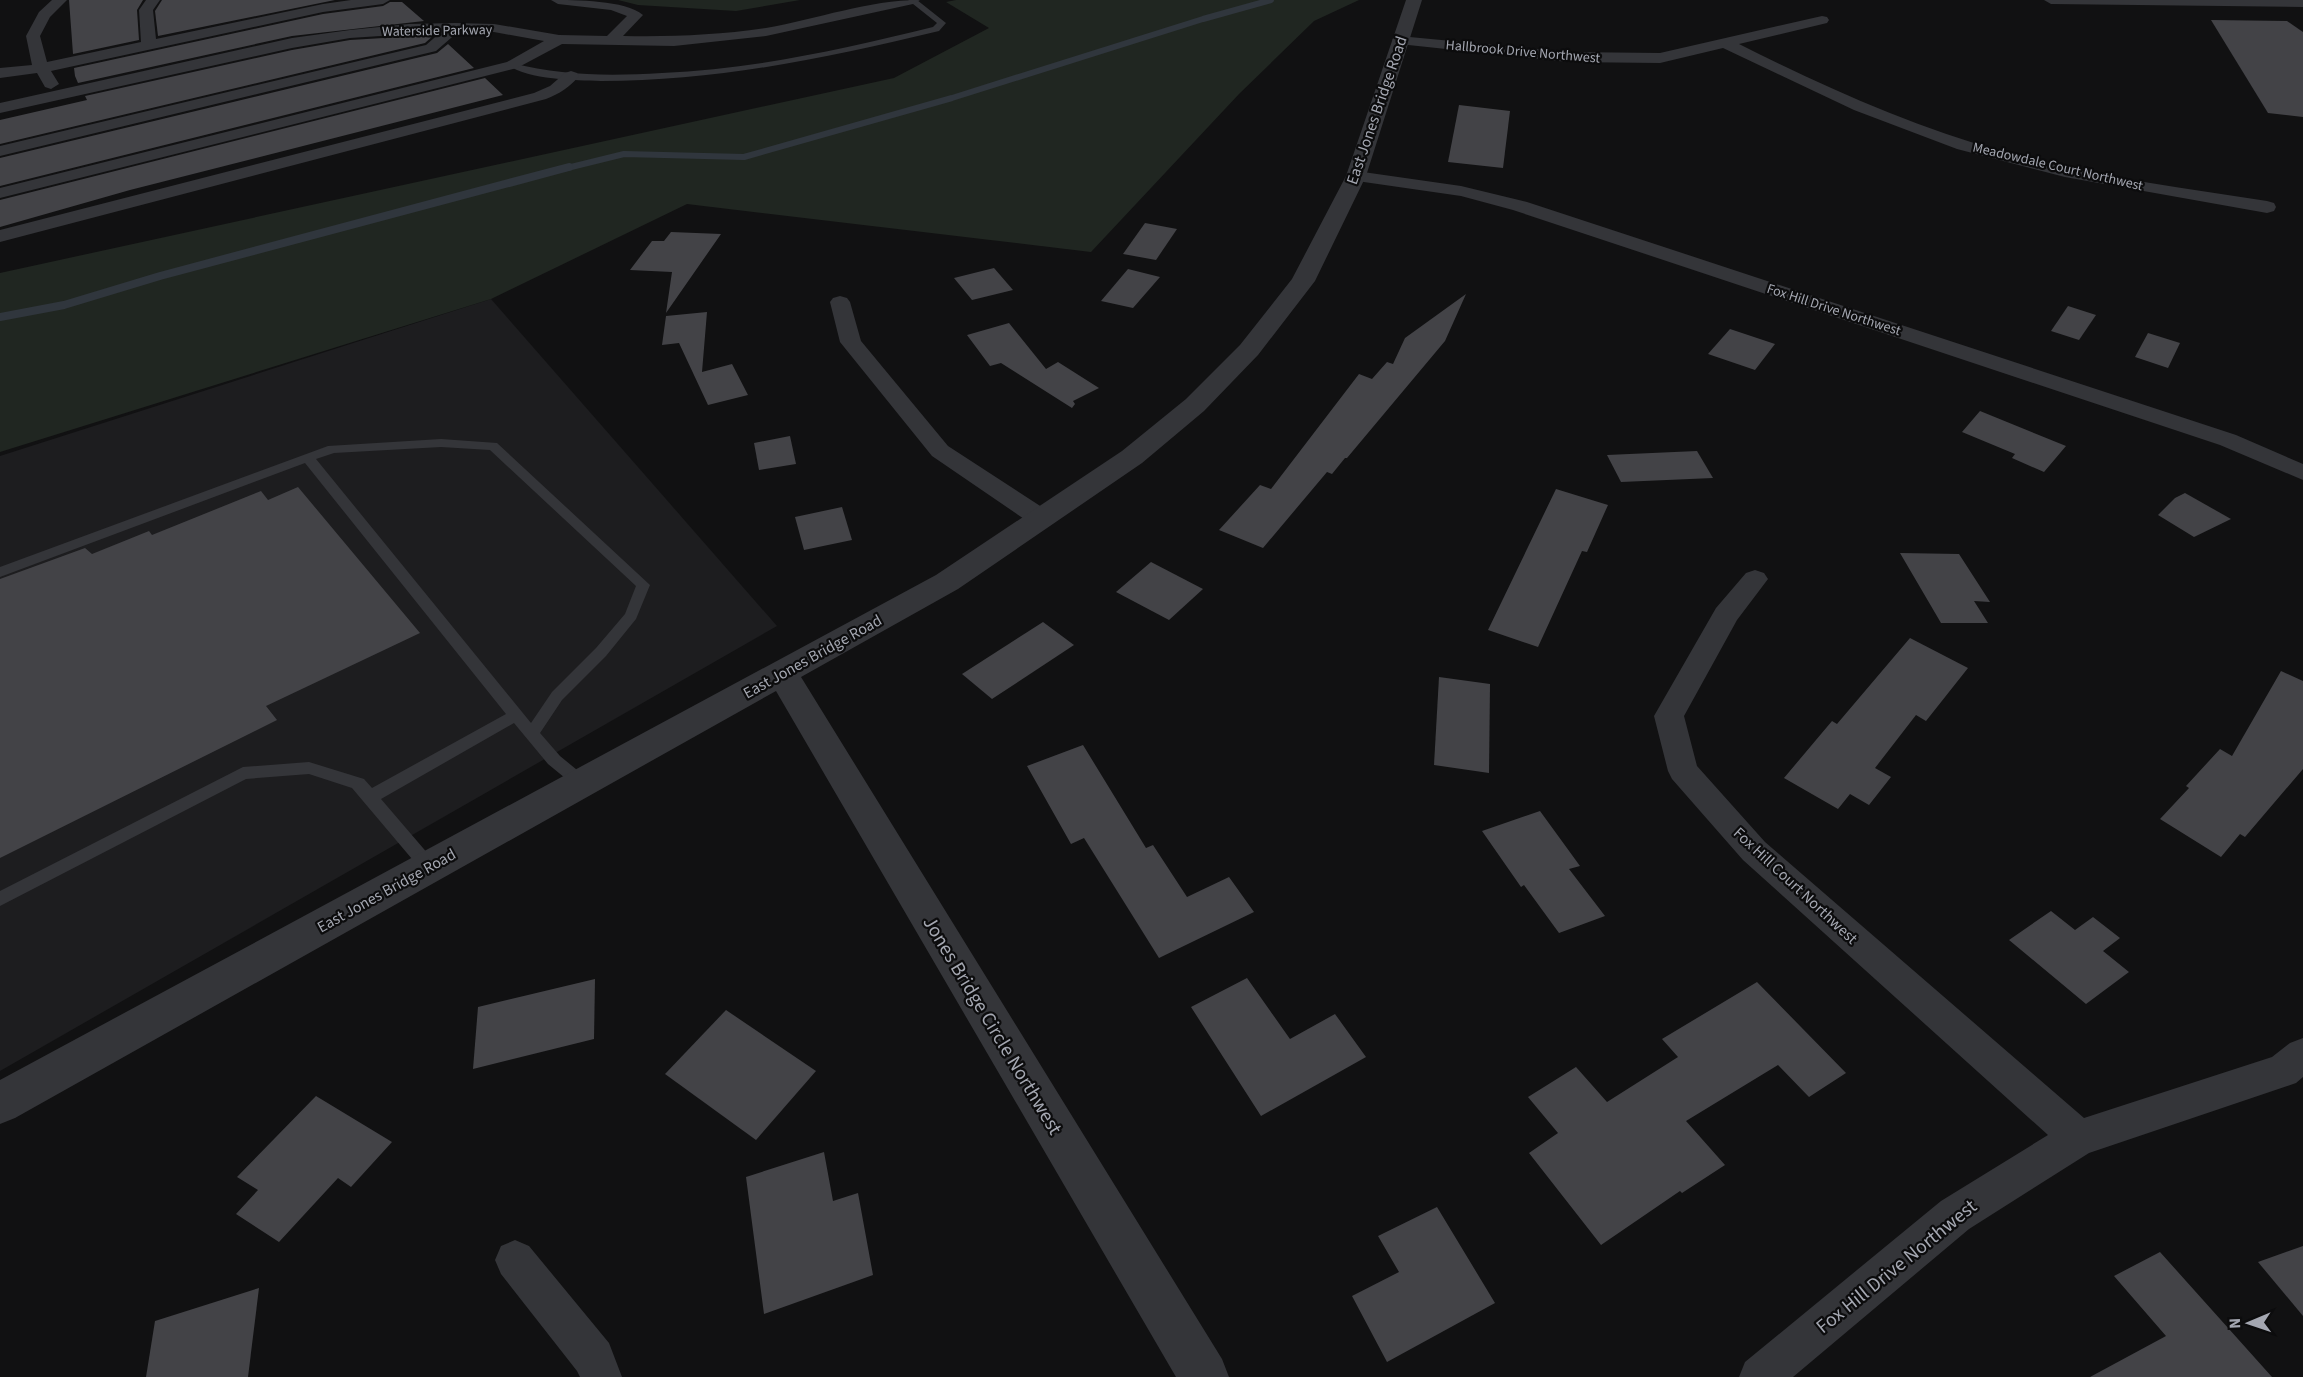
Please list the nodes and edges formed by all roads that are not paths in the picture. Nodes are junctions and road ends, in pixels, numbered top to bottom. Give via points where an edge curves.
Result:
1 (60, 0) edge
2 (153, 0) edge
3 (383, 0) edge
4 (558, 0) edge
5 (912, 0) edge
6 (1414, 0) edge
7 (2051, 0) edge
8 (258, 3) dead end
9 (2303, 3) edge
10 (268, 19) junction
11 (1822, 20) dead end
12 (455, 27) junction
13 (559, 39) junction
14 (1400, 40) junction
15 (609, 42) junction
16 (1725, 43) junction
17 (292, 44) junction
18 (149, 45) junction
19 (512, 65) junction
20 (42, 68) junction
21 (0, 73) edge
22 (571, 76) junction
23 (57, 95) junction
24 (0, 108) edge
25 (0, 151) edge
26 (1356, 176) junction
27 (0, 193) edge
28 (2267, 207) dead end
29 (0, 236) edge
30 (840, 302) dead end
31 (307, 457) junction
32 (2303, 473) edge
33 (1042, 519) junction
34 (0, 572) edge
35 (1755, 579) dead end
36 (782, 673) junction
37 (516, 715) junction
38 (531, 734) junction
39 (582, 783) junction
40 (370, 797) junction
41 (429, 867) junction
42 (0, 899) edge
43 (2303, 1055) edge
44 (0, 1103) edge
45 (2079, 1138) junction
46 (515, 1260) dead end
47 (601, 1377) edge
48 (1204, 1377) edge
49 (1760, 1377) edge

1 - 20 street via 44,15 33,36
2 - 18 street via 146,10
3 - 10 street
4 - 15 street via 614,6 636,15
5 - 15 street, Waterside Parkway via 724,38
5 - 22 lane via 942,23 936,29 761,67 684,75
6 - 14 street, East Jones Bridge Road
7 - 9 street
8 - 10 street
10 - 17 street
10 - 18 street
11 - 16 street, Hallbrook Drive Northwest
12 - 13 street, Waterside Parkway via 494,28
12 - 17 street, Waterside Parkway via 397,29
12 - 25 street via 422,51
13 - 15 street, Waterside Parkway
13 - 19 street
14 - 16 street, Hallbrook Drive Northwest via 1579,58 1660,58
14 - 26 street, East Jones Bridge Road
16 - 28 street, Meadowdale Court Northwest via 1861,107 1998,156
17 - 23 street, Waterside Parkway
18 - 20 street
19 - 22 lane via 532,73
19 - 27 street
20 - 21 street
20 - 23 street
22 - 29 street via 540,96
23 - 24 street, Waterside Parkway
26 - 32 street, Fox Hill Drive Northwest via 1461,191 1520,207 2228,440
26 - 33 street, East Jones Bridge Road via 1303,282 1249,350 1195,405 1132,457
30 - 33 street via 851,342 940,451
31 - 34 lane
31 - 37 lane
31 - 38 lane via 332,449 393,445 493,446 643,585 631,616 557,696
33 - 36 street, East Jones Bridge Road via 947,582
35 - 45 street, Fox Hill Court Northwest via 1726,615 1669,716 1683,771 1754,851
36 - 39 street, East Jones Bridge Road
36 - 48 street, Jones Bridge Circle Northwest
37 - 38 lane
37 - 40 lane
38 - 39 lane
39 - 41 street, East Jones Bridge Road
40 - 41 lane
40 - 42 lane via 358,783 309,768 243,773
41 - 44 street, East Jones Bridge Road
43 - 45 street, Fox Hill Drive Northwest via 2283,1071
45 - 49 street, Fox Hill Drive Northwest via 1955,1215
46 - 47 street via 594,1358

